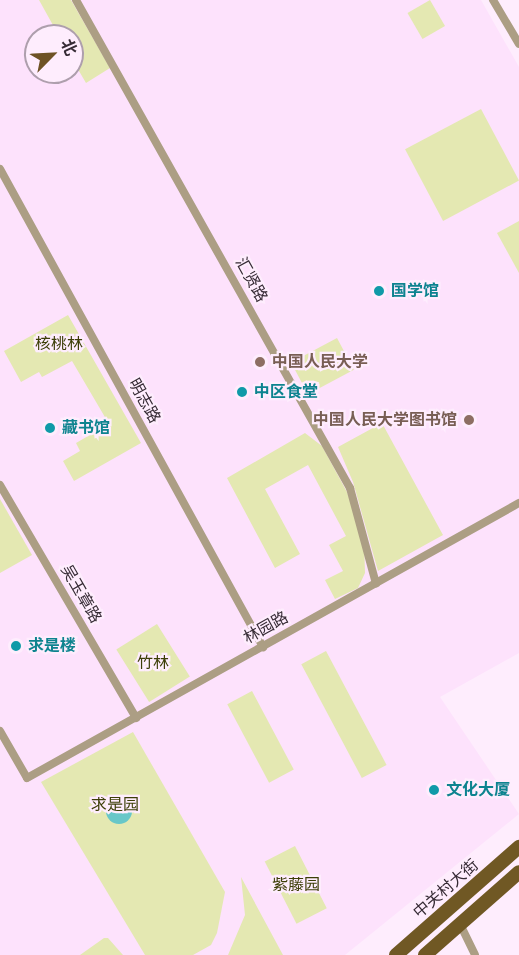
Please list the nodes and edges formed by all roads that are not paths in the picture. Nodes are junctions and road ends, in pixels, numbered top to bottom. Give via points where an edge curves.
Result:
1 (76, 0) edge
2 (493, 0) edge
3 (519, 44) edge
4 (0, 169) edge
5 (0, 484) edge
6 (519, 503) edge
7 (376, 584) junction
8 (263, 647) junction
9 (136, 718) junction
10 (0, 730) edge
11 (519, 847) edge
12 (519, 872) edge
13 (460, 924) junction
14 (396, 955) edge
15 (425, 955) edge
16 (475, 955) edge

1 - 7 street, 汇贤路 via 350,488
2 - 3 street
4 - 8 street, 明志路
5 - 9 street, 吴玉章路
6 - 7 street, 林园路
7 - 8 street, 林园路
8 - 9 street, 林园路
9 - 10 street, 林园路 via 27,778
11 - 14 main road, 中关村大街
12 - 13 main road
13 - 15 main road
13 - 16 street

